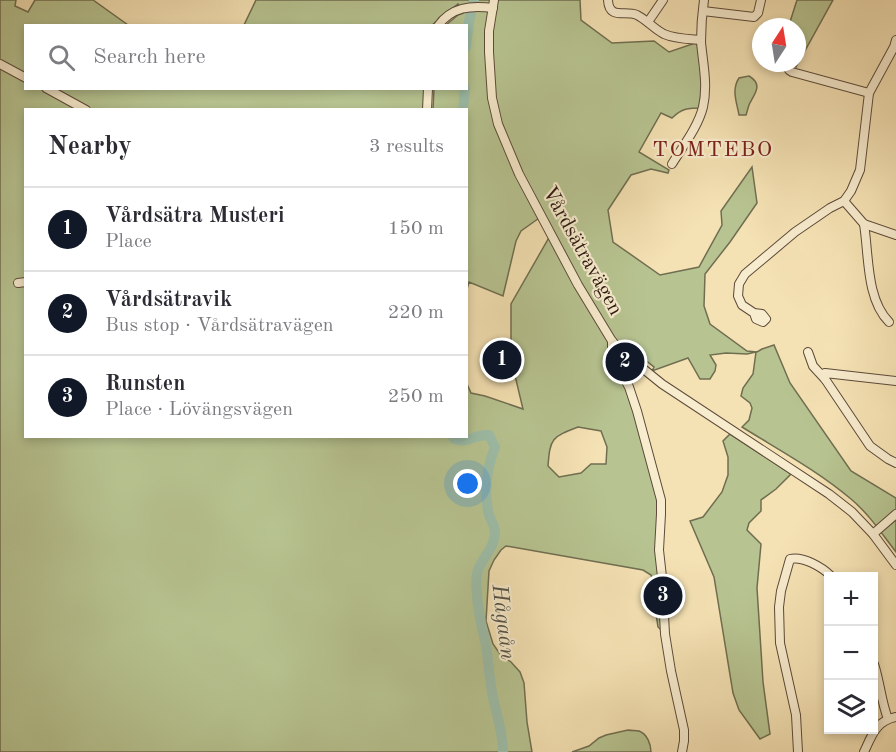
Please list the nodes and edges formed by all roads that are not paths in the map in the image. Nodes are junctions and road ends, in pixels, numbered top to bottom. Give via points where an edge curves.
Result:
1 (608, 0) edge
2 (663, 0) edge
3 (704, 0) edge
4 (761, 0) edge
5 (493, 4) edge
6 (703, 11) junction
7 (648, 22) junction
8 (440, 24) edge
9 (701, 40) junction
10 (896, 40) edge
11 (0, 64) edge
12 (792, 72) edge
13 (24, 77) edge
14 (50, 90) edge
15 (428, 90) edge
16 (869, 93) junction
17 (82, 108) edge
18 (427, 108) edge
19 (672, 164) dead end
20 (844, 201) junction
21 (864, 224) junction
22 (896, 235) edge
23 (754, 313) dead end
24 (889, 322) dead end
25 (612, 341) junction
26 (808, 352) dead end
27 (825, 379) junction
28 (896, 381) edge
29 (896, 463) edge
30 (896, 514) edge
31 (873, 534) junction
32 (896, 565) edge
33 (826, 572) edge
34 (878, 676) edge
35 (892, 718) edge
36 (682, 752) edge
37 (798, 752) edge
38 (864, 752) edge

1 - 7 street via 612,11
2 - 7 street
3 - 6 street
4 - 6 street via 754,17
5 - 8 street via 465,7 452,12
5 - 25 street, Vårdsätravägen via 489,72 498,124 519,174
6 - 9 street
7 - 9 street via 664,34
9 - 19 street via 703,108
10 - 16 street
11 - 13 street
12 - 16 street
14 - 17 street
15 - 18 street
16 - 20 street via 860,170
20 - 21 street
20 - 23 street via 795,232 745,274 738,296
21 - 22 street
21 - 24 street via 872,289 882,315
25 - 31 street, Vårdsätravägen via 662,384 829,494
25 - 36 street via 612,355 629,387 661,500 659,550 665,634 684,730
26 - 27 street via 813,366
27 - 28 street via 825,373
27 - 29 street via 870,446
30 - 31 street
31 - 32 street, Vårdsätravägen
33 - 37 street via 808,562 790,559 781,591 780,643 796,715
34 - 35 street via 884,708
35 - 38 street via 881,723

